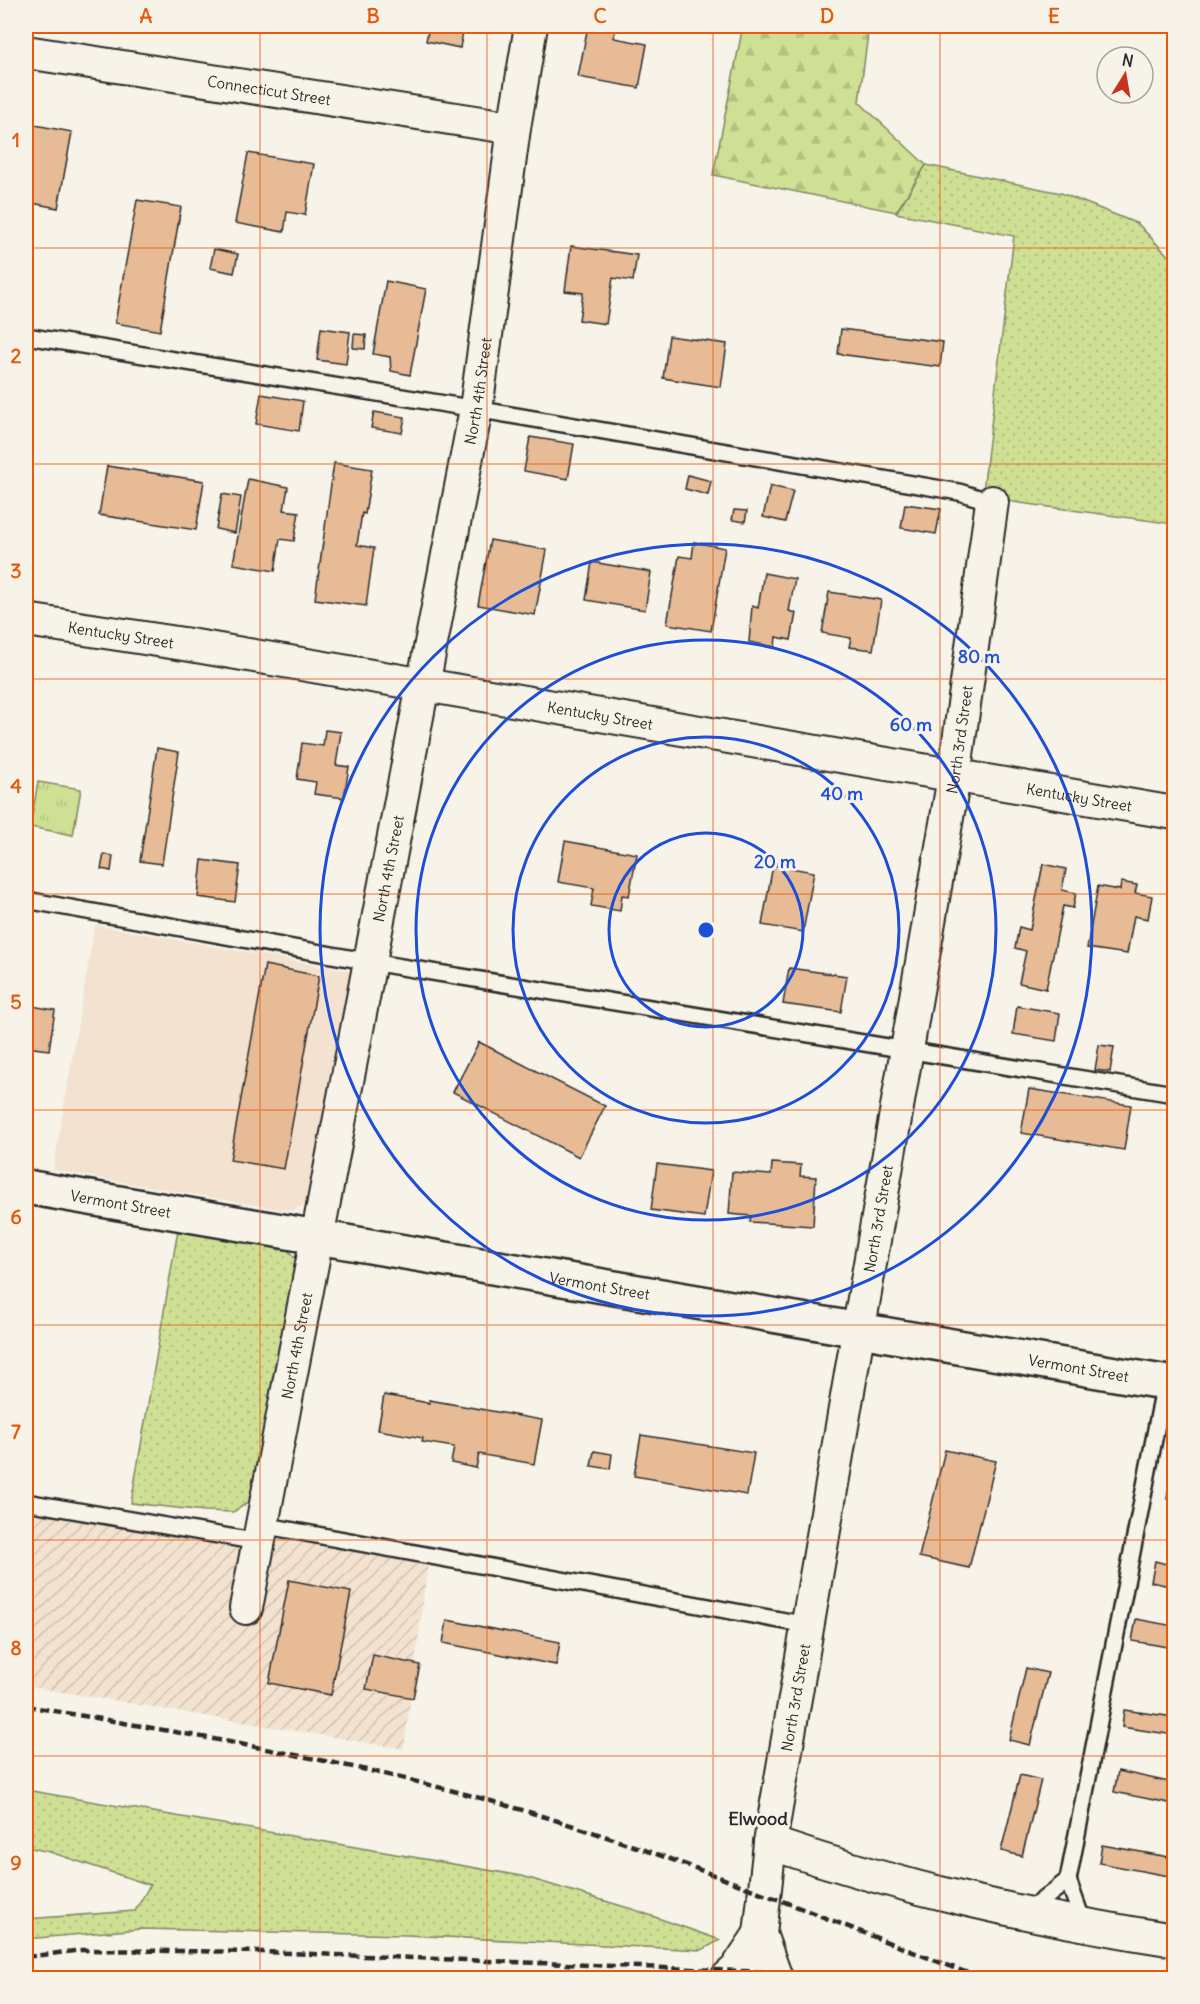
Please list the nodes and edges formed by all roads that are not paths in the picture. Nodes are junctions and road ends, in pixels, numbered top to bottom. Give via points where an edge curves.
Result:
1 (531, 26) edge
2 (26, 52) edge
3 (514, 128) junction
4 (26, 336) edge
5 (476, 409) junction
6 (992, 502) joint
7 (26, 620) edge
8 (425, 685) junction
9 (954, 777) junction
10 (1174, 813) edge
11 (26, 900) edge
12 (371, 963) junction
13 (908, 1049) junction
14 (1174, 1094) edge
15 (26, 1187) edge
16 (318, 1237) junction
17 (858, 1330) junction
18 (1170, 1383) edge
19 (26, 1502) edge
20 (260, 1533) junction
21 (246, 1608) dead end
22 (807, 1625) junction
23 (770, 1843) junction
24 (1068, 1880) junction
25 (1024, 1915) junction
26 (1084, 1926) junction
27 (760, 1934) junction
28 (1174, 1940) edge
29 (727, 1978) edge
30 (776, 1978) edge

1 - 3 street, North 4th Street
2 - 3 street, Connecticut Street
3 - 5 street, North 4th Street
4 - 5 lane
5 - 6 lane via 959,492
5 - 8 street, North 4th Street
6 - 9 street, North 3rd Street
7 - 8 street, Kentucky Street
8 - 9 street, Kentucky Street
8 - 12 street, North 4th Street
9 - 10 street, Kentucky Street
9 - 13 street, North 3rd Street
11 - 12 lane
12 - 13 lane
12 - 16 street, North 4th Street
13 - 14 lane
13 - 17 street, North 3rd Street
15 - 16 street, Vermont Street
16 - 17 street, Vermont Street
16 - 20 street, North 4th Street
17 - 18 street, Vermont Street
17 - 22 street, North 3rd Street
18 - 24 lane
19 - 20 lane
20 - 21 street, North 4th Street
20 - 22 lane
22 - 23 street, North 3rd Street
23 - 25 street via 843,1868
23 - 27 street, North 3rd Street
24 - 25 lane
24 - 26 lane
25 - 26 street
26 - 28 street
27 - 29 street
27 - 30 street

